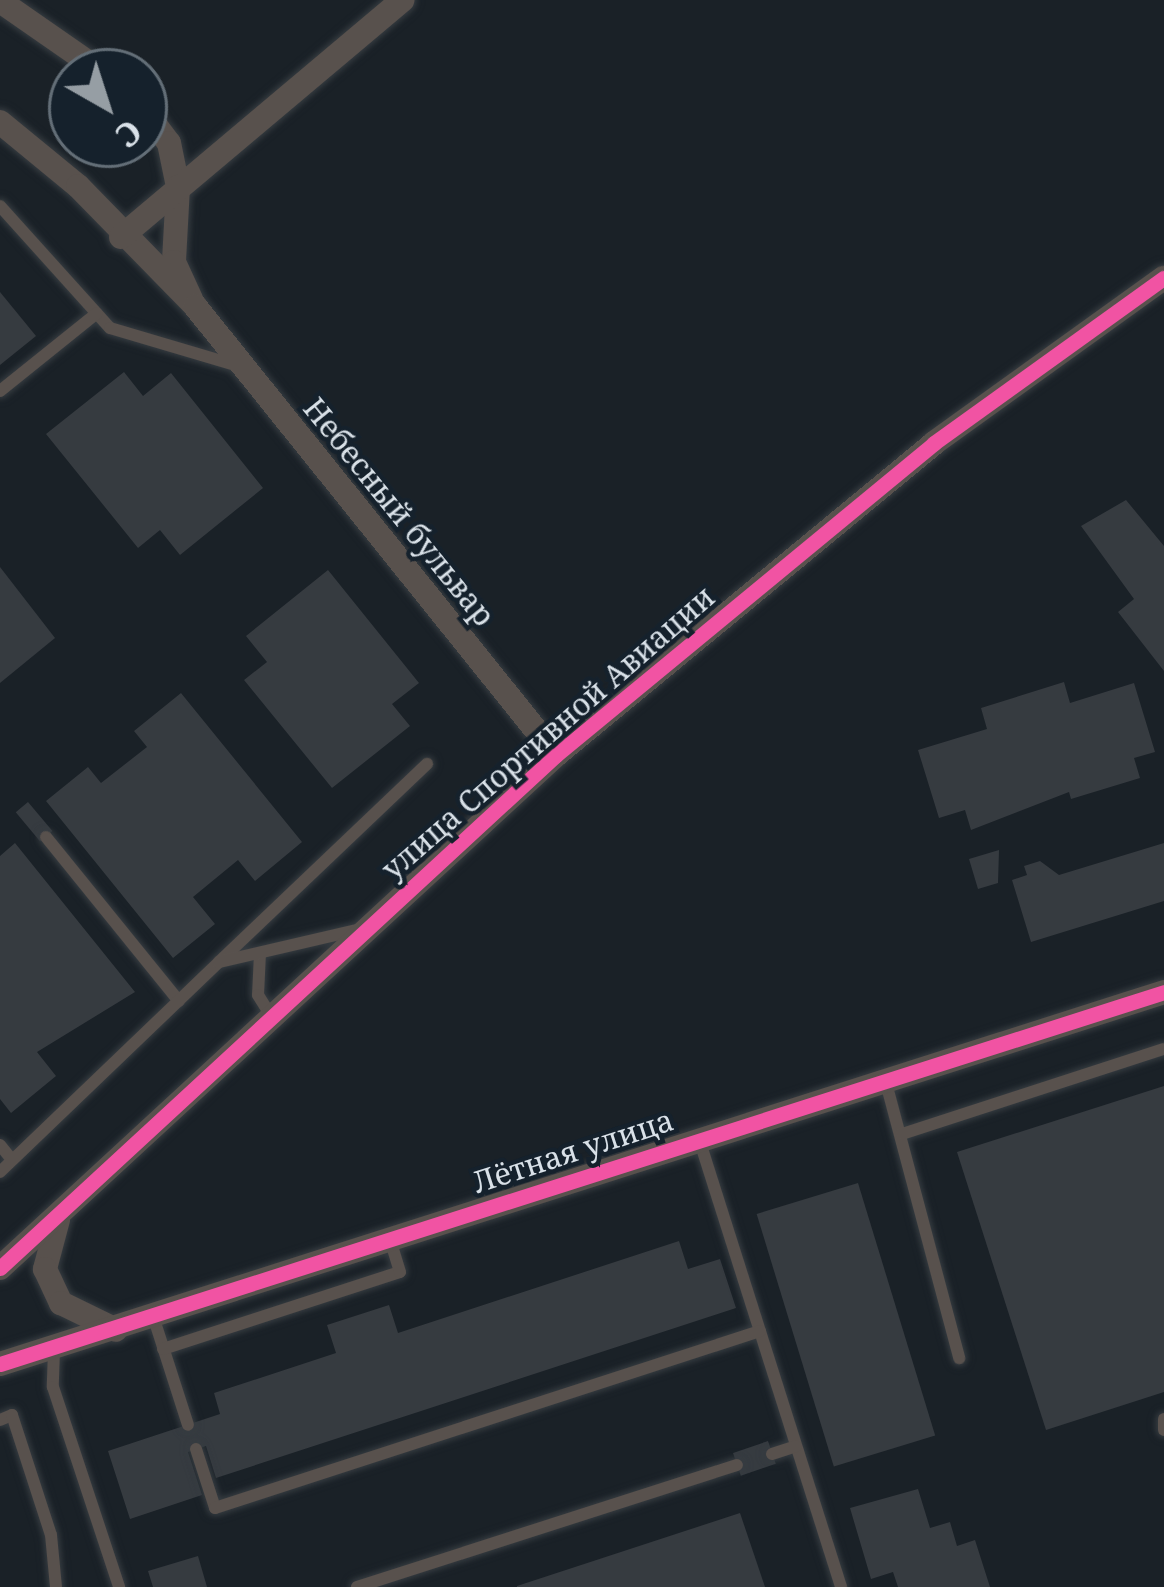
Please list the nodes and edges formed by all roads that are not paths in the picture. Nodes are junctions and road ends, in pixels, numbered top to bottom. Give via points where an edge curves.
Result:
1 (403, 0) edge
2 (0, 1) edge
3 (68, 48) edge
4 (0, 122) edge
5 (168, 142) edge
6 (178, 187) junction
7 (0, 206) edge
8 (121, 237) junction
9 (1164, 278) edge
10 (195, 306) junction
11 (97, 313) junction
12 (244, 368) junction
13 (0, 391) edge
14 (556, 754) junction
15 (427, 764) dead end
16 (46, 836) dead end
17 (366, 928) junction
18 (260, 952) junction
19 (220, 962) junction
20 (1164, 992) edge
21 (178, 1001) junction
22 (271, 1016) junction
23 (1164, 1049) edge
24 (884, 1078) junction
25 (902, 1134) junction
26 (699, 1138) junction
27 (0, 1145) edge
28 (12, 1160) junction
29 (0, 1172) edge
30 (63, 1210) junction
31 (390, 1240) junction
32 (0, 1268) edge
33 (154, 1319) junction
34 (119, 1330) junction
35 (760, 1331) junction
36 (164, 1349) junction
37 (54, 1350) junction
38 (959, 1358) dead end
39 (0, 1364) edge
40 (1164, 1419) edge
41 (0, 1420) edge
42 (188, 1425) dead end
43 (1164, 1430) edge
44 (796, 1446) junction
45 (196, 1449) dead end
46 (772, 1454) dead end
47 (737, 1465) dead end
48 (56, 1587) edge
49 (119, 1587) edge
50 (357, 1587) edge
51 (841, 1587) edge

1 - 6 street
2 - 3 street
4 - 8 street, Небесный бульвар via 78,186
5 - 6 street, Небесный бульвар
6 - 8 street
6 - 10 street, Небесный бульвар via 174,262
7 - 11 lane
8 - 10 street, Небесный бульвар
9 - 14 street, улица Спортивной Авиации via 934,443
10 - 12 street, Небесный бульвар
11 - 12 lane via 124,334
11 - 13 lane
12 - 14 street, Небесный бульвар
14 - 17 street, улица Спортивной Авиации
15 - 19 lane
16 - 21 lane
17 - 18 lane
17 - 22 street, улица Спортивной Авиации
18 - 19 lane
18 - 22 lane via 258,995
19 - 21 lane
20 - 24 street, Лётная улица
21 - 28 lane
22 - 30 street, улица Спортивной Авиации
23 - 25 lane
24 - 25 lane
24 - 26 street, Лётная улица
25 - 38 lane
26 - 31 street, Лётная улица
26 - 35 lane
27 - 28 lane
28 - 29 lane
30 - 32 street, улица Спортивной Авиации
30 - 34 street via 45,1270 62,1303
31 - 33 street, Лётная улица
31 - 36 lane via 400,1272
33 - 34 street, Лётная улица
33 - 36 lane
34 - 37 street, Лётная улица
35 - 44 lane
35 - 45 lane via 215,1508
36 - 42 lane
37 - 39 street, Лётная улица
37 - 49 lane via 52,1387
40 - 43 lane
41 - 48 lane via 12,1415 51,1534
44 - 46 lane
44 - 51 lane
47 - 50 lane

